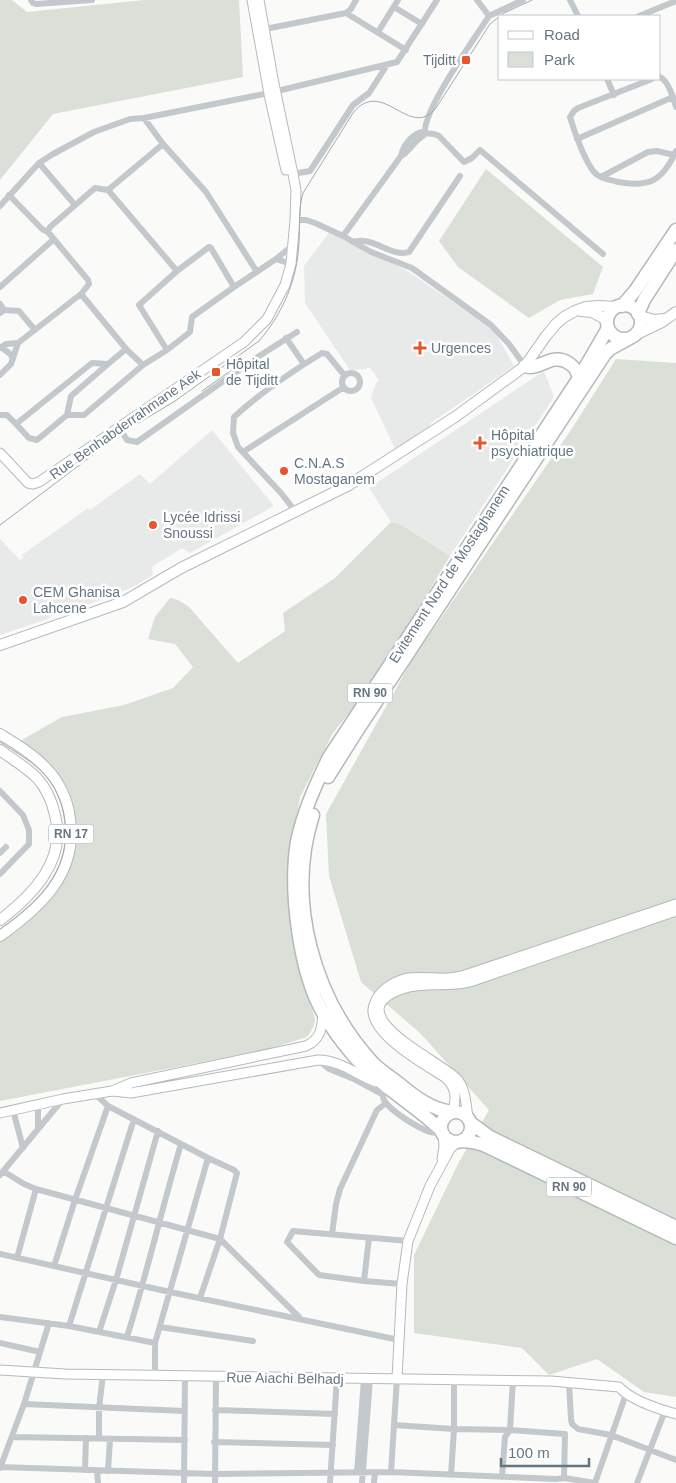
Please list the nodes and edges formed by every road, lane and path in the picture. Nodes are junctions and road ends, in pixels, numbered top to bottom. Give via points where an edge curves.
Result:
1 (31, 0) edge
2 (92, 0) edge
3 (252, 0) edge
4 (259, 0) edge
5 (356, 0) edge
6 (398, 0) edge
7 (437, 0) edge
8 (477, 0) edge
9 (523, 0) edge
10 (570, 0) edge
11 (575, 0) edge
12 (676, 1) edge
13 (394, 7) junction
14 (346, 13) junction
15 (577, 14) edge
16 (641, 15) edge
17 (489, 16) junction
18 (422, 24) junction
19 (264, 29) junction
20 (378, 32) junction
21 (406, 50) junction
22 (387, 65) junction
23 (661, 78) edge
24 (607, 80) edge
25 (649, 80) edge
26 (273, 92) junction
27 (614, 94) junction
28 (673, 98) junction
29 (676, 107) edge
30 (144, 118) junction
31 (424, 133) junction
32 (577, 140) junction
33 (163, 144) junction
34 (675, 153) edge
35 (39, 163) junction
36 (293, 174) junction
37 (460, 176) dead end
38 (601, 177) junction
39 (108, 190) junction
40 (9, 195) junction
41 (75, 205) junction
42 (0, 206) edge
43 (295, 216) junction
44 (676, 230) edge
45 (48, 232) junction
46 (344, 236) junction
47 (54, 239) junction
48 (353, 242) junction
49 (292, 246) junction
50 (676, 250) edge
51 (603, 254) dead end
52 (276, 259) junction
53 (291, 264) junction
54 (176, 271) junction
55 (257, 272) junction
56 (0, 287) edge
57 (234, 287) junction
58 (81, 294) junction
59 (620, 306) junction
60 (2, 309) edge
61 (575, 311) junction
62 (639, 315) junction
63 (673, 315) edge
64 (608, 324) junction
65 (35, 330) junction
66 (297, 332) dead end
67 (286, 338) junction
68 (631, 338) junction
69 (18, 343) junction
70 (1, 347) edge
71 (126, 349) junction
72 (167, 350) junction
73 (12, 358) junction
74 (108, 364) junction
75 (304, 364) junction
76 (143, 365) junction
77 (524, 366) junction
78 (0, 375) edge
79 (345, 376) junction
80 (579, 378) junction
81 (344, 387) junction
82 (0, 415) edge
83 (67, 415) junction
84 (16, 424) junction
85 (119, 427) junction
86 (243, 452) junction
87 (0, 453) edge
88 (295, 510) junction
89 (0, 645) edge
90 (0, 734) edge
91 (0, 750) edge
92 (0, 791) edge
93 (6, 847) dead end
94 (0, 853) edge
95 (0, 874) edge
96 (676, 904) edge
97 (676, 911) edge
98 (0, 920) edge
99 (0, 936) edge
100 (323, 1013) junction
101 (306, 1046) junction
102 (318, 1060) junction
103 (383, 1088) junction
104 (112, 1091) junction
105 (95, 1094) junction
106 (63, 1099) junction
107 (386, 1103) junction
108 (38, 1105) junction
109 (108, 1106) junction
110 (13, 1110) junction
111 (0, 1112) edge
112 (453, 1112) junction
113 (134, 1120) junction
114 (469, 1121) junction
115 (38, 1129) junction
116 (158, 1131) junction
117 (442, 1132) junction
118 (459, 1141) junction
119 (181, 1144) junction
120 (23, 1148) junction
121 (208, 1158) junction
122 (441, 1164) junction
123 (2, 1173) edge
124 (36, 1189) junction
125 (75, 1200) junction
126 (106, 1208) junction
127 (133, 1215) junction
128 (158, 1222) junction
129 (676, 1227) edge
130 (188, 1230) junction
131 (332, 1234) junction
132 (369, 1238) junction
133 (676, 1238) edge
134 (220, 1239) junction
135 (408, 1241) junction
136 (0, 1254) edge
137 (17, 1258) junction
138 (54, 1266) junction
139 (86, 1273) junction
140 (116, 1280) junction
141 (364, 1282) junction
142 (402, 1284) junction
143 (143, 1286) junction
144 (170, 1292) junction
145 (200, 1298) junction
146 (0, 1317) edge
147 (300, 1318) junction
148 (49, 1323) junction
149 (69, 1326) junction
150 (160, 1327) junction
151 (99, 1332) junction
152 (127, 1337) junction
153 (399, 1340) junction
154 (253, 1341) dead end
155 (0, 1343) edge
156 (155, 1343) junction
157 (40, 1352) junction
158 (0, 1370) edge
159 (33, 1372) junction
160 (103, 1375) junction
161 (155, 1376) junction
162 (185, 1376) junction
163 (216, 1377) junction
164 (337, 1378) junction
165 (397, 1378) junction
166 (367, 1379) junction
167 (454, 1379) junction
168 (513, 1380) junction
169 (569, 1383) junction
170 (626, 1394) junction
171 (24, 1404) junction
172 (99, 1408) junction
173 (215, 1410) junction
174 (184, 1411) junction
175 (665, 1411) junction
176 (335, 1414) junction
177 (676, 1414) edge
178 (394, 1425) junction
179 (454, 1429) junction
180 (510, 1430) junction
181 (611, 1435) junction
182 (12, 1437) junction
183 (86, 1438) junction
184 (99, 1438) junction
185 (110, 1439) junction
186 (185, 1440) junction
187 (214, 1442) junction
188 (333, 1445) junction
189 (649, 1450) junction
190 (676, 1460) edge
191 (0, 1468) edge
192 (85, 1470) junction
193 (97, 1471) junction
194 (108, 1471) junction
195 (332, 1472) junction
196 (375, 1472) junction
197 (391, 1472) junction
198 (184, 1473) junction
199 (360, 1473) junction
200 (214, 1474) junction
201 (451, 1475) junction
202 (502, 1476) junction
203 (564, 1478) junction
204 (472, 1479) edge
205 (548, 1481) edge
206 (98, 1483) edge
207 (184, 1483) edge
208 (214, 1483) edge
209 (330, 1483) edge
210 (362, 1483) edge
211 (374, 1483) edge
212 (595, 1483) edge
213 (637, 1483) edge

1 - 2 street via 36,4
3 - 26 street, Rue Benhabderrahmane Aek
4 - 19 street, Rue Benhabderrahmane Aek
5 - 14 street
6 - 13 street
7 - 18 street
8 - 17 street
9 - 17 street
10 - 15 street
11 - 15 street
12 - 16 street
13 - 18 street
13 - 20 street
14 - 19 street
14 - 20 street
17 - 31 street via 437,98
18 - 21 street
19 - 26 street, Rue Benhabderrahmane Aek
20 - 21 street
21 - 22 street via 397,62
22 - 26 street
22 - 36 street via 370,93 353,105 310,171
23 - 28 street
24 - 27 street
25 - 27 street
26 - 30 street
26 - 36 street, Rue Benhabderrahmane Aek
26 - 43 street, Rue Benhabderrahmane Aek
27 - 32 street via 574,111 570,117
28 - 29 street
28 - 32 street
30 - 33 street
30 - 35 street via 130,119 94,132
31 - 46 street via 401,156
31 - 51 street via 434,133 464,162 480,150
32 - 38 street via 592,169
33 - 39 street
33 - 55 street via 206,192
34 - 38 street via 648,152
34 - 38 street via 660,176 638,185
35 - 40 street
35 - 41 street
36 - 43 street, Rue Benhabderrahmane Aek
37 - 48 street via 409,252 402,254 363,240
39 - 41 street via 95,188
39 - 54 street
40 - 42 street
40 - 45 street
41 - 45 street
43 - 46 street
43 - 49 street, Rue Benhabderrahmane Aek
44 - 59 highway via 635,291
45 - 47 street
46 - 48 street
47 - 56 street
47 - 58 street via 88,280 89,284
48 - 77 street via 412,268 461,302 491,325
49 - 52 street
49 - 53 street, Rue Benhabderrahmane Aek
50 - 62 highway via 649,292
52 - 53 street
52 - 55 street
53 - 85 street, Rue Benhabderrahmane Aek via 272,311 250,338
54 - 57 street via 209,247
54 - 72 street via 139,305
55 - 57 street
57 - 72 street via 192,317 190,332
58 - 65 street
58 - 71 street
59 - 61 main road
59 - 62 highway via 632,307
59 - 64 highway via 611,312
60 - 65 street via 19,310
61 - 64 main road via 592,312
61 - 77 main road via 556,324
62 - 63 main road via 654,320
62 - 68 highway via 640,327
63 - 68 main road
64 - 68 highway via 614,336
64 - 80 highway, Evitement Nord de Mostaghanem / RN 90
65 - 69 street
66 - 67 street
67 - 75 street
67 - 85 street via 137,442 127,440
68 - 112 highway, Evitement Nord de Mostaghanem / RN 90 via 605,354 332,768 312,818 302,894 312,954 325,990 356,1043 375,1064 433,1107
69 - 70 street
69 - 73 street
70 - 73 street
71 - 74 street
71 - 76 street
72 - 76 street
73 - 78 street via 9,367
74 - 83 street via 71,396
74 - 84 street via 92,363
75 - 79 street via 324,353
75 - 86 street via 234,417 233,433
76 - 83 street via 84,415
77 - 80 highway via 565,360 576,369
77 - 88 main road via 455,417 349,485
79 - 81 street
79 - 81 street via 355,375 360,384 354,390
80 - 100 highway, Evitement Nord de Mostaghanem / RN 90 via 342,736 315,787 297,843 295,897 304,961
81 - 86 street
82 - 84 street via 7,414
83 - 84 street via 37,440 29,438
85 - 87 street, Rue Benhabderrahmane Aek via 33,484
86 - 88 street
88 - 89 main road via 176,570 123,602
90 - 99 main road, RN 17 via 37,759 54,777 70,814 71,844 55,885 33,911
91 - 98 main road, RN 17 via 28,770 42,785 54,810 58,838 54,855 41,881
92 - 95 street via 23,815 29,830 29,844
93 - 94 street
96 - 112 street via 474,972 449,978 411,978 388,986 373,1005 377,1024 398,1046 451,1083 456,1095
97 - 114 street via 470,982 411,986 385,997 380,1009 384,1022 400,1039 455,1077 463,1089
100 - 101 street via 319,1036
100 - 103 highway, Evitement Nord de Mostaghanem / RN 90 via 352,1054
101 - 102 street
101 - 104 street via 131,1083
102 - 103 street via 339,1064
102 - 104 street via 131,1094
103 - 107 street
103 - 117 highway, Evitement Nord de Mostaghanem / RN 90 via 424,1114
104 - 105 street
105 - 106 street
105 - 109 street
106 - 108 street
106 - 115 street
107 - 117 street via 423,1129
107 - 131 street via 377,1110 340,1189
108 - 110 street
108 - 115 street
109 - 113 street
109 - 125 street
110 - 111 street
110 - 120 street
112 - 114 highway via 461,1113
112 - 117 highway via 443,1118
113 - 116 street
113 - 126 street
114 - 118 highway via 468,1136
114 - 129 highway, RN 90 via 490,1137
115 - 120 street
116 - 119 street
116 - 127 street
117 - 118 highway via 449,1140
117 - 122 street
118 - 122 street
118 - 133 highway, RN 90 via 484,1145
119 - 121 street
119 - 128 street
120 - 123 street
121 - 130 street
121 - 134 street via 237,1172
122 - 135 street
123 - 124 street
124 - 125 street
124 - 137 street
125 - 126 street
125 - 138 street
126 - 127 street
126 - 139 street
127 - 128 street
127 - 140 street
128 - 130 street
128 - 143 street
130 - 134 street
130 - 144 street
131 - 132 street
131 - 141 street via 293,1231 288,1244 318,1275
132 - 135 street
132 - 141 street
134 - 145 street
134 - 147 street
135 - 142 street
136 - 137 street
137 - 138 street
138 - 139 street
139 - 140 street
139 - 149 street
140 - 143 street
140 - 151 street
141 - 142 street
142 - 153 street
143 - 144 street
143 - 152 street
144 - 145 street
144 - 150 street
145 - 147 street
146 - 148 street
147 - 153 street
148 - 149 street
148 - 157 street
149 - 151 street
150 - 154 street
150 - 156 street
151 - 152 street
152 - 156 street
153 - 165 street
155 - 157 street
156 - 161 street
157 - 159 street
158 - 159 street, Rue Aiachi Belhadj
159 - 160 street, Rue Aiachi Belhadj
159 - 171 street
160 - 161 street, Rue Aiachi Belhadj
160 - 172 street
161 - 162 street, Rue Aiachi Belhadj
162 - 163 street, Rue Aiachi Belhadj
162 - 174 street
163 - 164 street, Rue Aiachi Belhadj
163 - 173 street
164 - 166 street, Rue Aiachi Belhadj
164 - 176 street
165 - 166 street, Rue Aiachi Belhadj
165 - 167 street, Rue Aiachi Belhadj
165 - 178 street
166 - 199 street
167 - 168 street, Rue Aiachi Belhadj
167 - 179 street
168 - 169 street, Rue Aiachi Belhadj
168 - 180 street
169 - 170 street, Rue Aiachi Belhadj via 619,1387
169 - 181 street via 572,1424 578,1429
170 - 175 street, Rue Aiachi Belhadj
170 - 181 street
171 - 172 street
171 - 182 street
172 - 174 street
172 - 184 street
173 - 176 street
173 - 187 street
174 - 186 street
175 - 177 street, Rue Aiachi Belhadj
175 - 189 street
176 - 188 street
178 - 179 street
178 - 197 street
179 - 180 street
179 - 201 street
180 - 202 street via 505,1437
180 - 203 street via 565,1434
181 - 189 street
181 - 212 street
182 - 183 street
182 - 191 street
183 - 184 street
183 - 192 street
184 - 185 street
185 - 186 street
185 - 194 street
186 - 198 street
187 - 188 street
187 - 200 street
188 - 195 street
189 - 190 street
189 - 213 street
191 - 192 street
192 - 193 street
193 - 194 street
193 - 206 street
194 - 198 street
195 - 199 street
195 - 200 street
195 - 209 street
196 - 197 street
196 - 199 street
196 - 211 street
197 - 201 street
198 - 200 street
198 - 207 street
199 - 210 street
200 - 208 street
201 - 204 street
202 - 204 street
202 - 205 street
203 - 205 street
203 - 212 street

